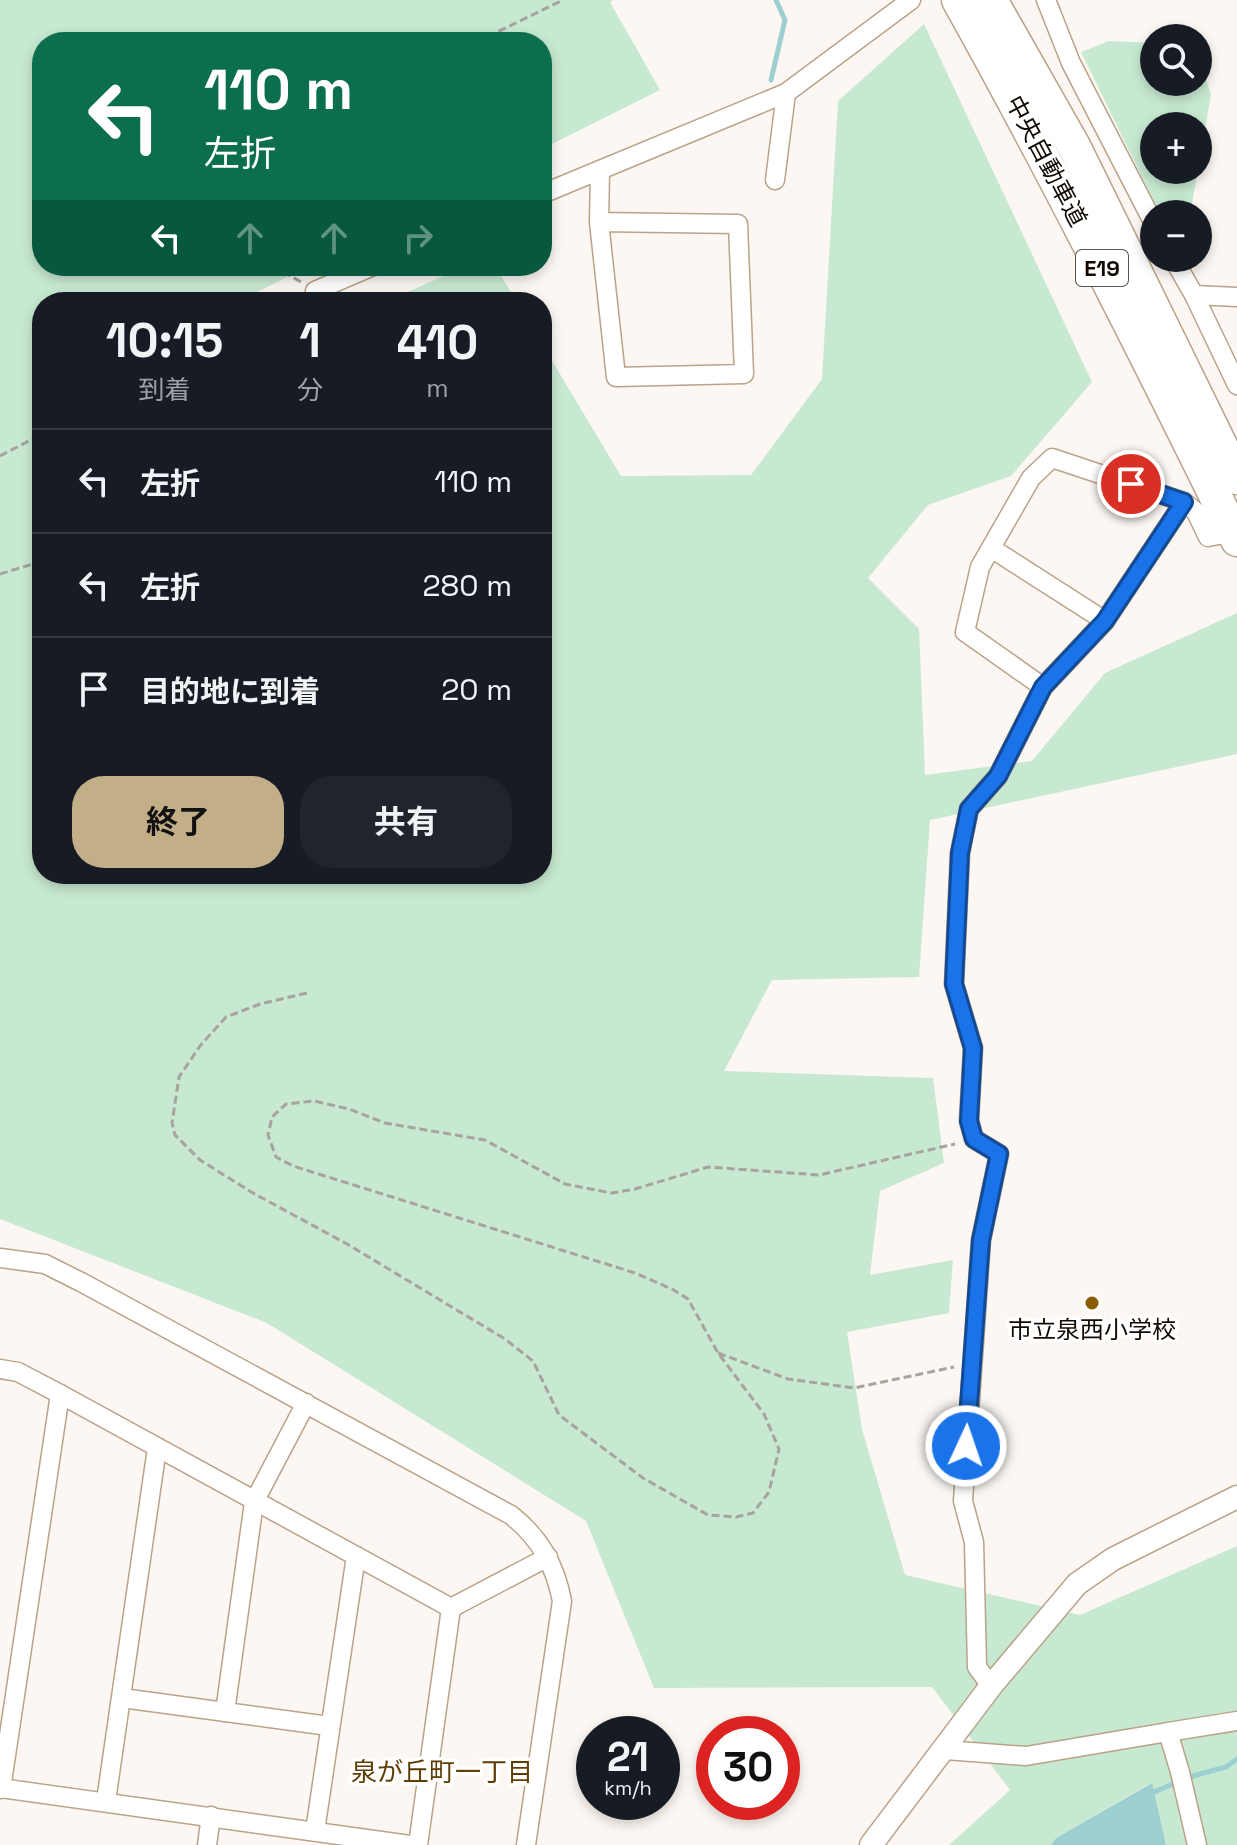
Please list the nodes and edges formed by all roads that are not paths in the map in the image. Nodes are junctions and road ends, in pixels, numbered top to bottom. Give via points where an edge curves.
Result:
1 (911, 0) edge
2 (958, 0) edge
3 (991, 0) edge
4 (1046, 0) edge
5 (786, 93) junction
6 (600, 170) junction
7 (775, 180) dead end
8 (552, 190) edge
9 (1142, 200) edge
10 (599, 222) junction
11 (1181, 272) edge
12 (350, 276) edge
13 (315, 291) road end
14 (1194, 295) junction
15 (1237, 297) edge
16 (1237, 385) edge
17 (1237, 478) edge
18 (1184, 502) junction
19 (1230, 537) edge
20 (991, 548) junction
21 (1105, 621) junction
22 (1043, 687) junction
23 (0, 1258) edge
24 (0, 1369) edge
25 (60, 1394) junction
26 (306, 1403) junction
27 (157, 1448) junction
28 (1237, 1497) edge
29 (254, 1502) junction
30 (356, 1556) junction
31 (548, 1557) junction
32 (451, 1608) junction
33 (991, 1686) junction
34 (122, 1698) junction
35 (225, 1712) junction
36 (1237, 1721) edge
37 (329, 1726) junction
38 (1168, 1732) junction
39 (945, 1750) junction
40 (1, 1788) edge
41 (106, 1801) junction
42 (211, 1816) junction
43 (315, 1831) junction
44 (207, 1845) edge
45 (410, 1845) edge
46 (418, 1845) edge
47 (526, 1845) edge
48 (871, 1845) edge
49 (1197, 1845) edge

1 - 5 street
2 - 19 highway, 中央自動車道 / E19 via 1062,189
3 - 17 highway, 中央自動車道 / E19 via 1075,148
4 - 9 street via 1071,63
5 - 6 street
5 - 7 street
6 - 8 street
6 - 10 street
10 - 10 street via 616,377 744,374 738,224
11 - 14 street
12 - 13 street
14 - 15 street
14 - 16 street
18 - 19 street via 1196,512 1208,537
18 - 20 street via 1052,458 1031,478
18 - 21 street
20 - 21 street
20 - 22 street via 980,567 965,632
21 - 22 street
22 - 33 street via 998,776 969,809 960,853 954,984 973,1048 969,1121 974,1139 999,1154 981,1240 963,1501 974,1542 977,1667
23 - 26 street via 45,1264
24 - 25 street via 18,1372
25 - 27 street
25 - 40 street
26 - 29 street
26 - 31 street via 511,1515 541,1543
27 - 29 street
27 - 34 street
28 - 33 street via 1113,1559 1077,1584
29 - 30 street
29 - 35 street
30 - 32 street
30 - 37 street
31 - 32 street
31 - 47 street via 562,1601
32 - 46 street
33 - 39 street
34 - 35 street
34 - 41 street
35 - 37 street
36 - 38 street
37 - 43 street
38 - 39 street via 1026,1756
38 - 49 street
39 - 48 street
40 - 41 street
41 - 42 street
42 - 43 street
42 - 44 street
43 - 45 street

